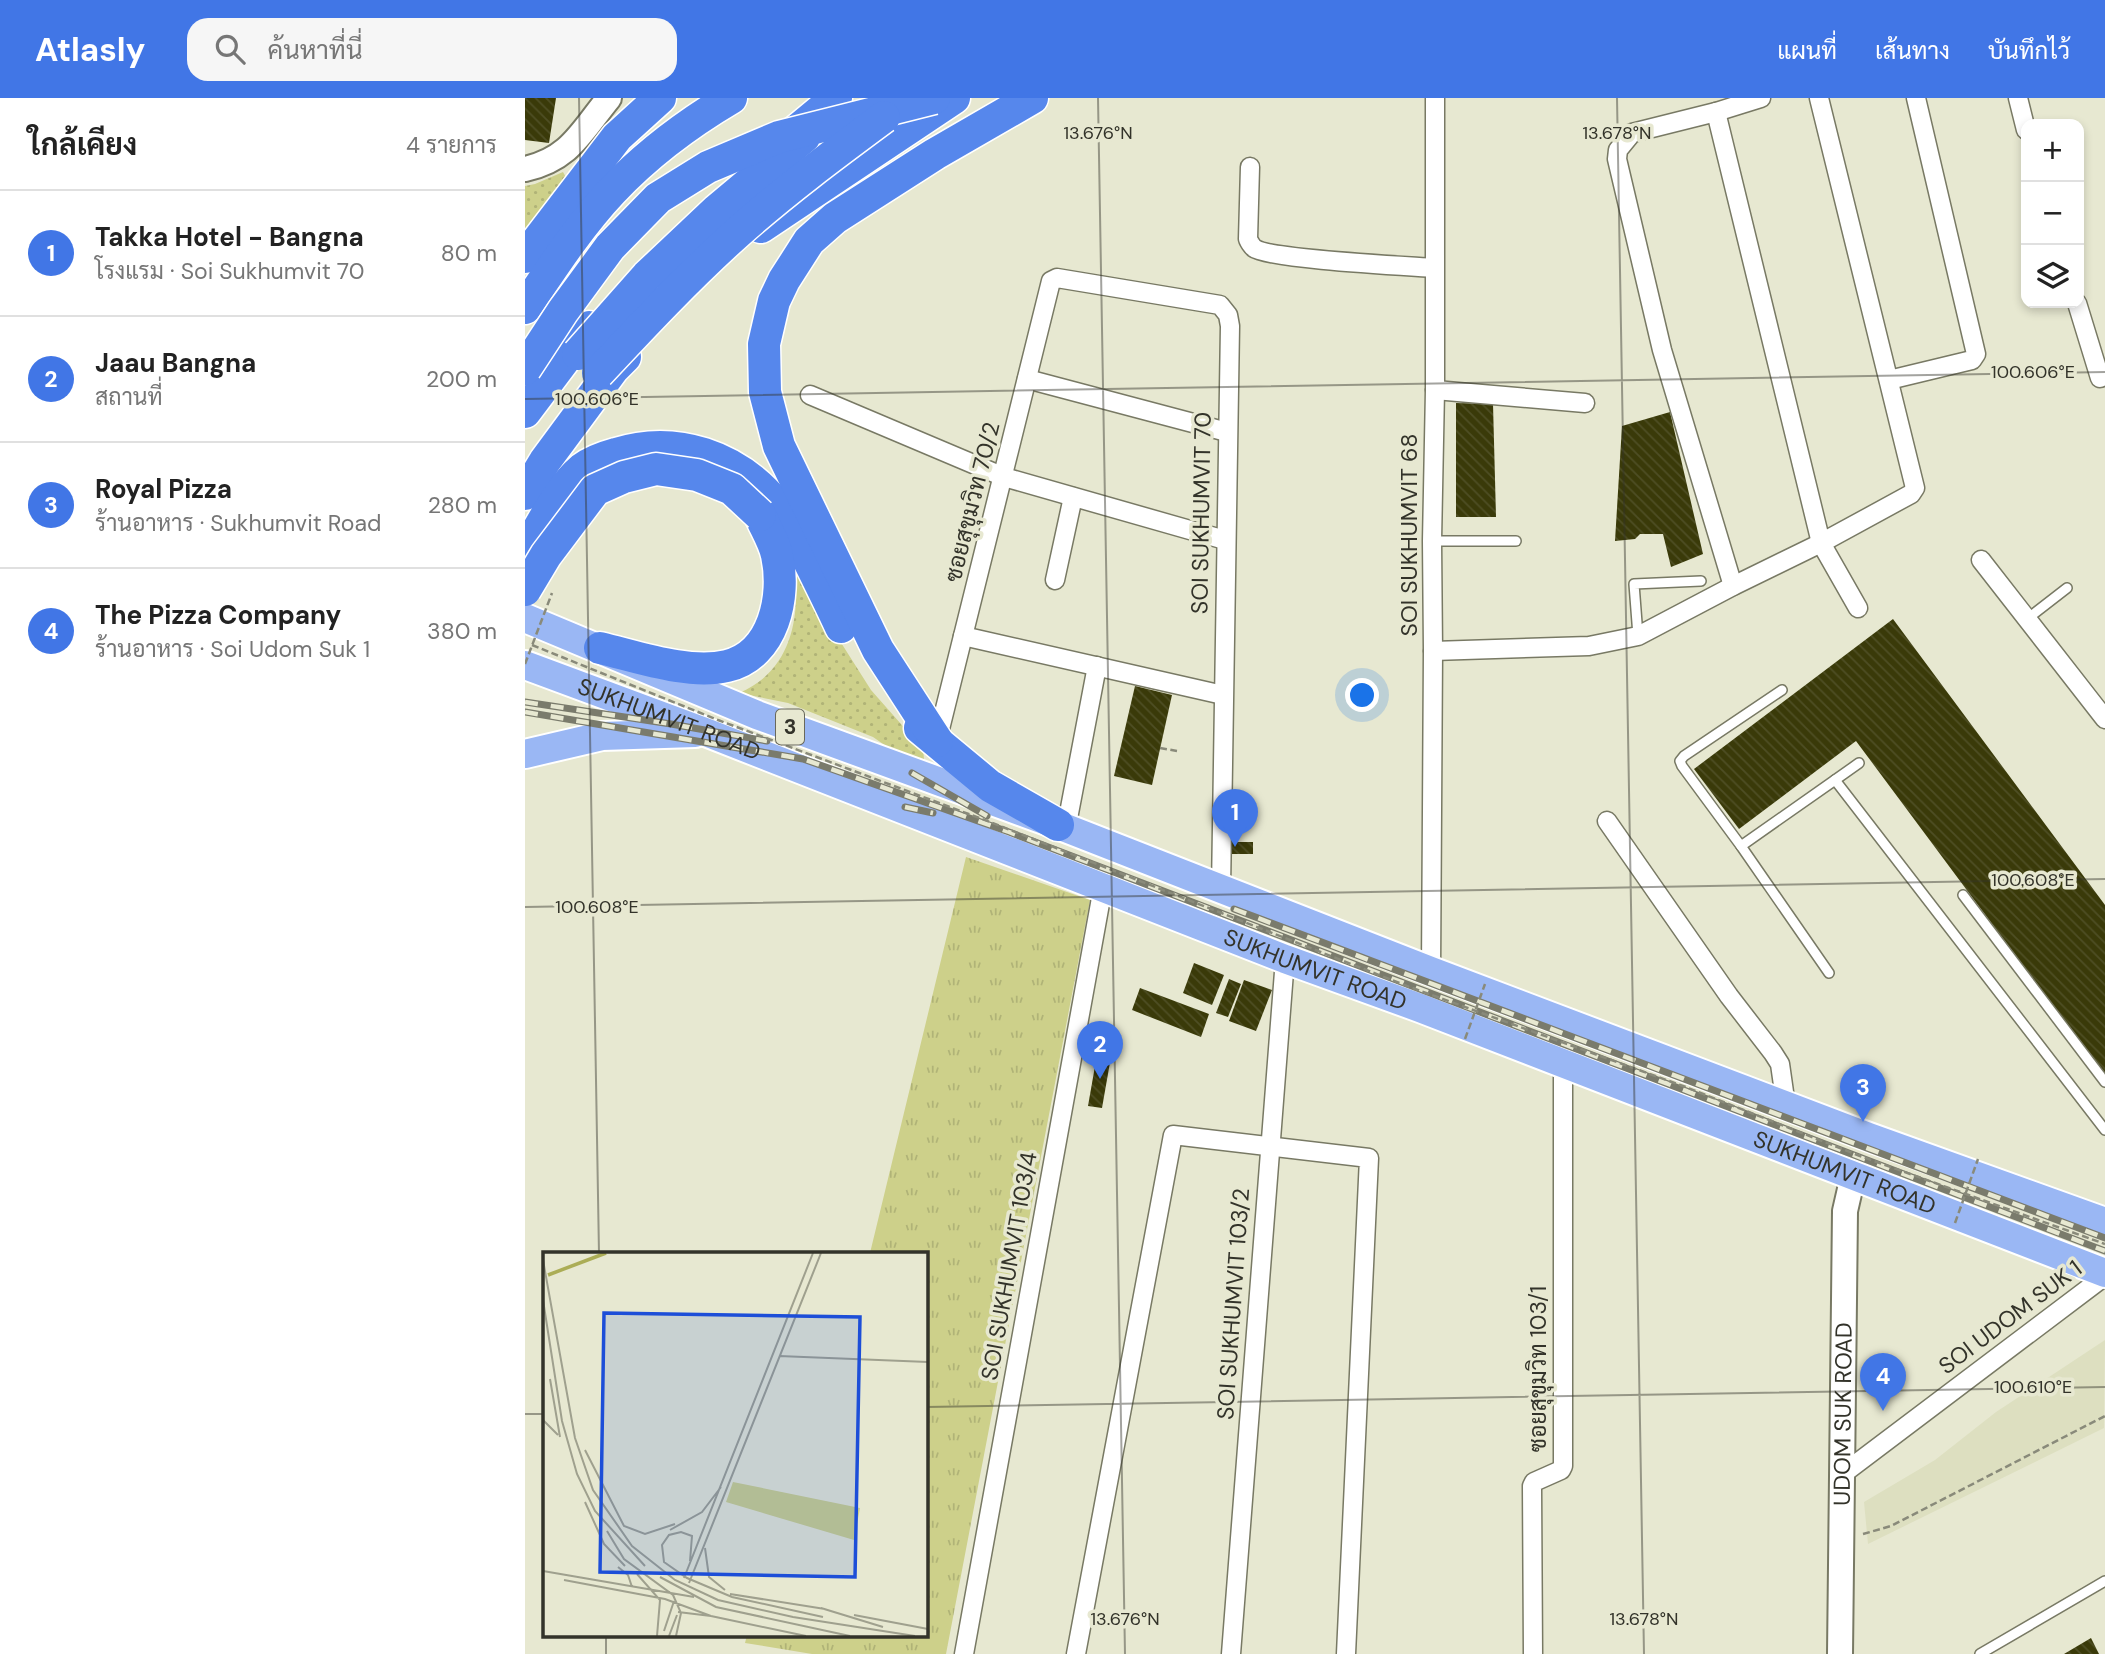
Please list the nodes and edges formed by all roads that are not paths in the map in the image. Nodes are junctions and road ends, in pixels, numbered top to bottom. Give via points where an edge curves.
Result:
1 (609, 98) edge
2 (660, 98) edge
3 (731, 98) edge
4 (836, 98) edge
5 (854, 98) edge
6 (911, 98) edge
7 (934, 98) edge
8 (954, 98) edge
9 (1032, 98) edge
10 (1435, 98) edge
11 (1761, 98) edge
12 (1819, 98) edge
13 (1916, 98) edge
14 (2018, 98) edge
15 (1716, 112) junction
16 (2023, 119) edge
17 (1250, 167) dead end
18 (525, 169) edge
19 (525, 257) edge
20 (1434, 268) junction
21 (1057, 278) joint
22 (525, 308) edge
23 (2078, 308) edge
24 (525, 369) edge
25 (2099, 378) dead end
26 (1027, 379) junction
27 (1889, 380) junction
28 (1435, 390) junction
29 (810, 395) dead end
30 (1585, 403) dead end
31 (525, 412) edge
32 (525, 432) edge
33 (1227, 432) junction
34 (525, 474) edge
35 (1004, 477) junction
36 (525, 494) edge
37 (1073, 497) junction
38 (1225, 540) junction
39 (1431, 541) junction
40 (1516, 541) dead end
41 (1821, 543) junction
42 (525, 552) edge
43 (1981, 561) dead end
44 (1055, 580) dead end
45 (1701, 581) dead end
46 (1733, 586) junction
47 (2067, 588) dead end
48 (538, 591) edge
49 (1858, 608) dead end
50 (525, 618) edge
51 (2027, 619) junction
52 (963, 636) junction
53 (1639, 636) junction
54 (600, 648) junction
55 (1433, 651) junction
56 (527, 658) edge
57 (1097, 666) junction
58 (1782, 690) dead end
59 (1223, 695) junction
60 (2105, 719) edge
61 (708, 733) junction
62 (937, 741) junction
63 (525, 754) edge
64 (1859, 763) dead end
65 (1835, 780) junction
66 (1608, 821) dead end
67 (1070, 830) junction
68 (1741, 846) junction
69 (1103, 887) junction
70 (1221, 889) junction
71 (1963, 895) dead end
72 (1285, 958) junction
73 (1430, 971) junction
74 (1829, 973) dead end
75 (1420, 1009) junction
76 (1563, 1064) junction
77 (2105, 1082) edge
78 (1786, 1106) junction
79 (2105, 1130) edge
80 (1869, 1137) junction
81 (1270, 1147) junction
82 (1853, 1176) junction
83 (2104, 1226) edge
84 (2105, 1274) edge
85 (1844, 1473) junction
86 (2105, 1581) edge
87 (964, 1654) edge
88 (1076, 1654) edge
89 (1231, 1654) edge
90 (1346, 1654) edge
91 (1534, 1654) edge
92 (1840, 1654) edge
93 (1980, 1654) edge

1 - 18 main road via 564,154
2 - 19 highway via 617,137
3 - 22 highway via 662,144 610,193
4 - 31 highway via 724,189 650,258 576,342
5 - 32 highway, bridge via 717,209 647,276 578,354
6 - 34 highway, bridge via 820,164 738,232 656,311 599,373
7 - 24 highway, bridge via 779,137 708,167 659,198 610,247
8 - 36 highway via 757,230 689,290 613,369
9 - 62 highway via 935,154 826,226 784,280 764,344 765,392 779,446 878,650
10 - 20 street, SOI SUKHUMVIT 68
11 - 15 street
12 - 27 street
13 - 27 street via 1976,354 1972,360
14 - 16 street
15 - 41 street
15 - 46 street via 1632,133 1618,150 1617,159 1661,350
17 - 20 street via 1248,239 1253,248 1307,258
20 - 28 street, SOI SUKHUMVIT 68
21 - 26 street, ซอยสุขุมวิท 70/2 via 1051,281
21 - 33 street, SOI SUKHUMVIT 70 via 1220,305 1230,326
23 - 25 street
26 - 33 street
26 - 35 street, ซอยสุขุมวิท 70/2
27 - 41 street via 1915,488
28 - 30 street
28 - 39 street, SOI SUKHUMVIT 68
29 - 35 street
33 - 38 street, SOI SUKHUMVIT 70
35 - 37 street
35 - 52 street, ซอยสุขุมวิท 70/2
37 - 38 street
37 - 44 street
38 - 59 street, SOI SUKHUMVIT 70
39 - 40 lane
39 - 55 street, SOI SUKHUMVIT 68
41 - 46 street
41 - 49 street
42 - 62 highway via 563,490 583,468 605,457 655,446 716,457 757,482 779,507 860,659 902,712
43 - 51 street
45 - 53 lane via 1634,584
46 - 53 street
47 - 51 lane
48 - 54 highway, bridge via 546,555 595,490 624,477 656,469 697,475 732,489 760,515 776,554 780,588 772,628 754,654 727,666 688,668
50 - 54 main road, SUKHUMVIT ROAD / 3
51 - 60 street
52 - 57 street
52 - 62 street, ซอยสุขุมวิท 70/2
53 - 55 street via 1589,646
54 - 67 main road, SUKHUMVIT ROAD / 3 via 757,715
55 - 73 street, SOI SUKHUMVIT 68
56 - 61 main road, SUKHUMVIT ROAD / 3
57 - 59 street
57 - 67 street
58 - 68 lane via 1680,761
59 - 70 street, SOI SUKHUMVIT 70
61 - 63 main road via 602,736
61 - 69 main road, SUKHUMVIT ROAD / 3
62 - 67 highway via 990,786
64 - 65 lane
65 - 68 lane
65 - 79 lane
66 - 78 street via 1780,1064
67 - 70 main road, SUKHUMVIT ROAD
68 - 74 lane
69 - 72 main road, SUKHUMVIT ROAD
69 - 87 street, SOI SUKHUMVIT 103/4
70 - 73 main road, SUKHUMVIT ROAD
71 - 77 lane
72 - 75 main road, SUKHUMVIT ROAD
72 - 81 street, SOI SUKHUMVIT 103/2
73 - 75 main road
73 - 78 main road, SUKHUMVIT ROAD
75 - 76 main road, SUKHUMVIT ROAD
76 - 82 main road, SUKHUMVIT ROAD
76 - 91 street, ซอยสุขุมวิท 103/1 via 1563,1466 1532,1486
78 - 80 main road, SUKHUMVIT ROAD
80 - 82 main road
80 - 83 main road, SUKHUMVIT ROAD
81 - 88 street via 1173,1135
81 - 89 street, SOI SUKHUMVIT 103/2
81 - 90 street via 1369,1158
82 - 84 main road, SUKHUMVIT ROAD
82 - 85 main road, UDOM SUK ROAD via 1845,1211
84 - 85 street, SOI UDOM SUK 1
85 - 92 main road, UDOM SUK ROAD
86 - 93 lane

